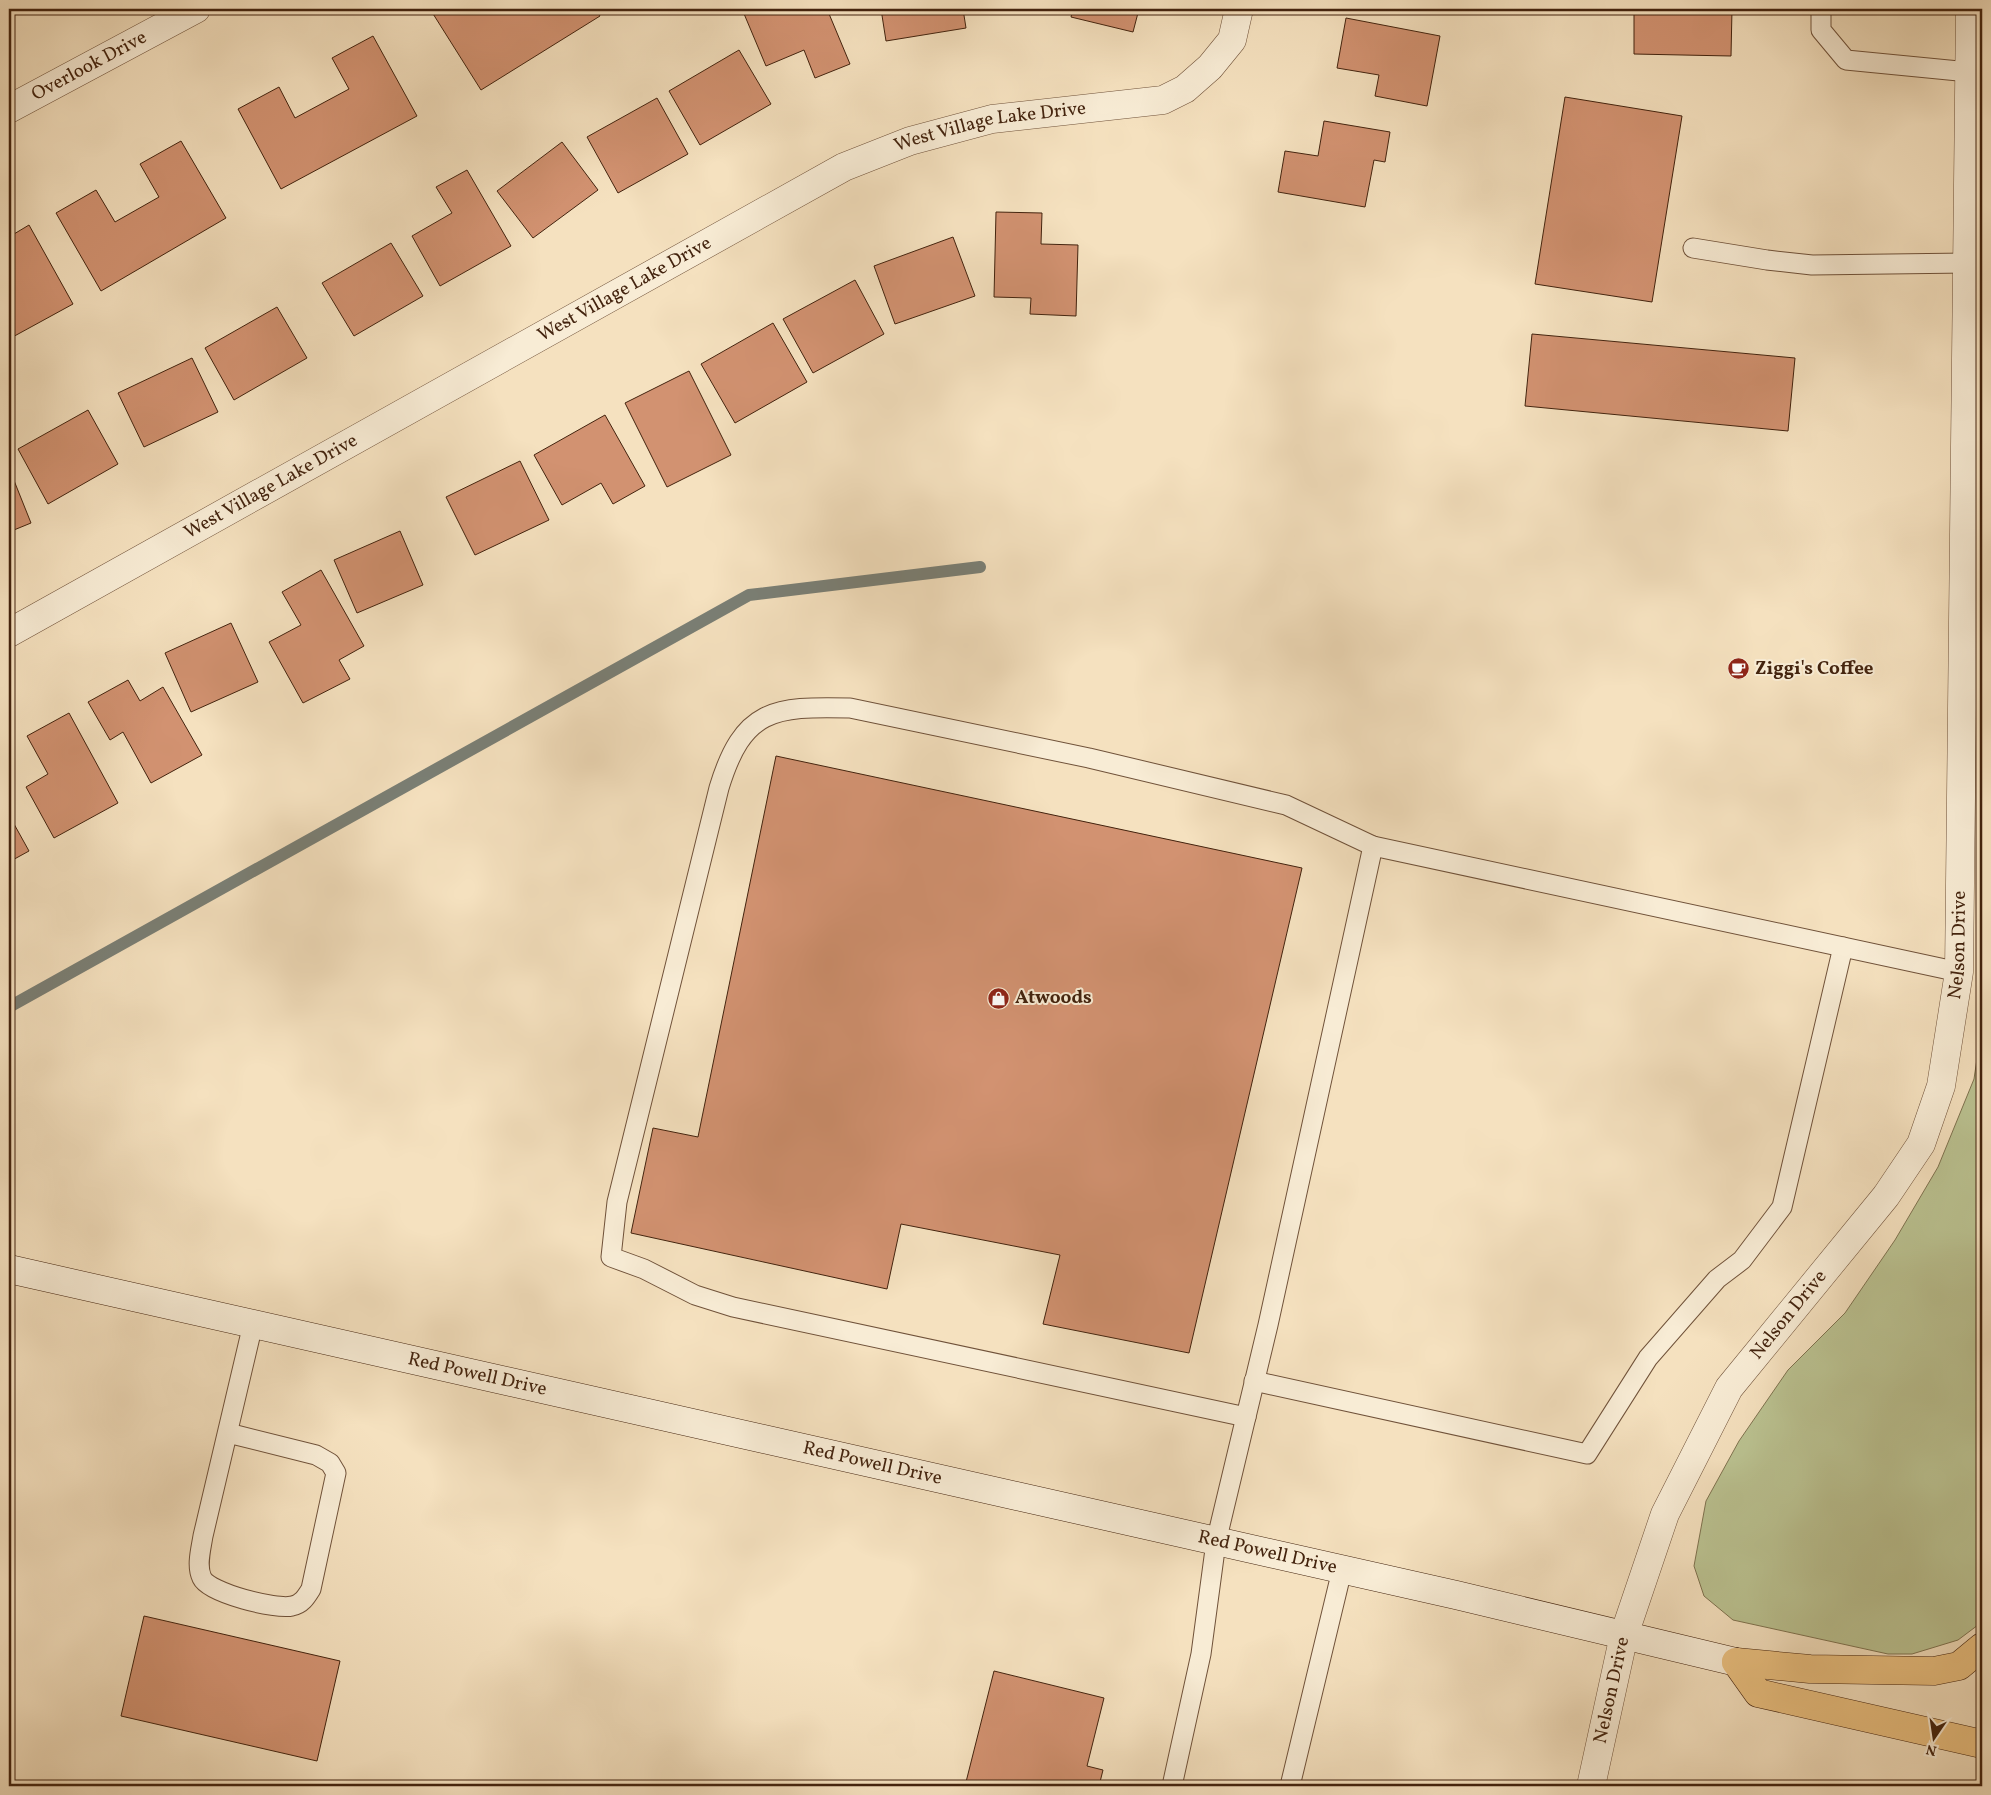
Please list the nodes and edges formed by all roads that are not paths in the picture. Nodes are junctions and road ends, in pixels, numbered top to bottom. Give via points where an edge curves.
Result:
1 (196, 9) edge
2 (1239, 9) edge
3 (1821, 9) edge
4 (1970, 9) edge
5 (1969, 72) junction
6 (9, 109) edge
7 (1693, 248) dead end
8 (1967, 263) junction
9 (9, 634) edge
10 (1373, 846) junction
11 (1843, 947) junction
12 (1958, 972) junction
13 (9, 1269) edge
14 (253, 1324) junction
15 (1254, 1381) junction
16 (1246, 1417) junction
17 (228, 1433) junction
18 (1216, 1542) junction
19 (1342, 1570) junction
20 (1624, 1635) junction
21 (1982, 1647) edge
22 (1736, 1662) junction
23 (1982, 1744) edge
24 (1172, 1786) edge
25 (1290, 1786) edge
26 (1591, 1786) edge

1 - 6 street, Overlook Drive
2 - 9 street, West Village Lake Drive via 1232,40 1210,67 1184,89 1163,100 992,119 910,141 844,167
3 - 5 lane via 1821,30 1846,60
4 - 5 street, Nelson Drive
5 - 8 street, Nelson Drive
7 - 8 lane via 1812,265
8 - 12 street, Nelson Drive
10 - 11 lane
10 - 15 lane
10 - 16 lane via 1286,805 1089,758 850,708 816,707 776,713 754,722 738,740 719,788 617,1202 611,1257 644,1269 695,1295 732,1307
11 - 12 lane
11 - 15 lane via 1782,1207 1742,1260 1717,1279 1648,1358 1587,1454
12 - 20 street, Nelson Drive via 1941,1086 1921,1144 1880,1204 1729,1388 1665,1514
13 - 14 street, Red Powell Drive
14 - 17 lane
14 - 18 street, Red Powell Drive
15 - 16 lane
16 - 18 lane
17 - 17 lane via 203,1536 199,1561 202,1578 208,1585 227,1594 275,1607 292,1606 303,1601 311,1589 336,1473 330,1463 316,1455
18 - 19 street, Red Powell Drive
18 - 24 lane via 1199,1665
19 - 20 street, Red Powell Drive
19 - 25 lane
20 - 22 street, Red Powell Drive
20 - 26 street, Nelson Drive
21 - 22 main road via 1959,1666 1934,1671 1810,1669
22 - 23 main road via 1758,1693

